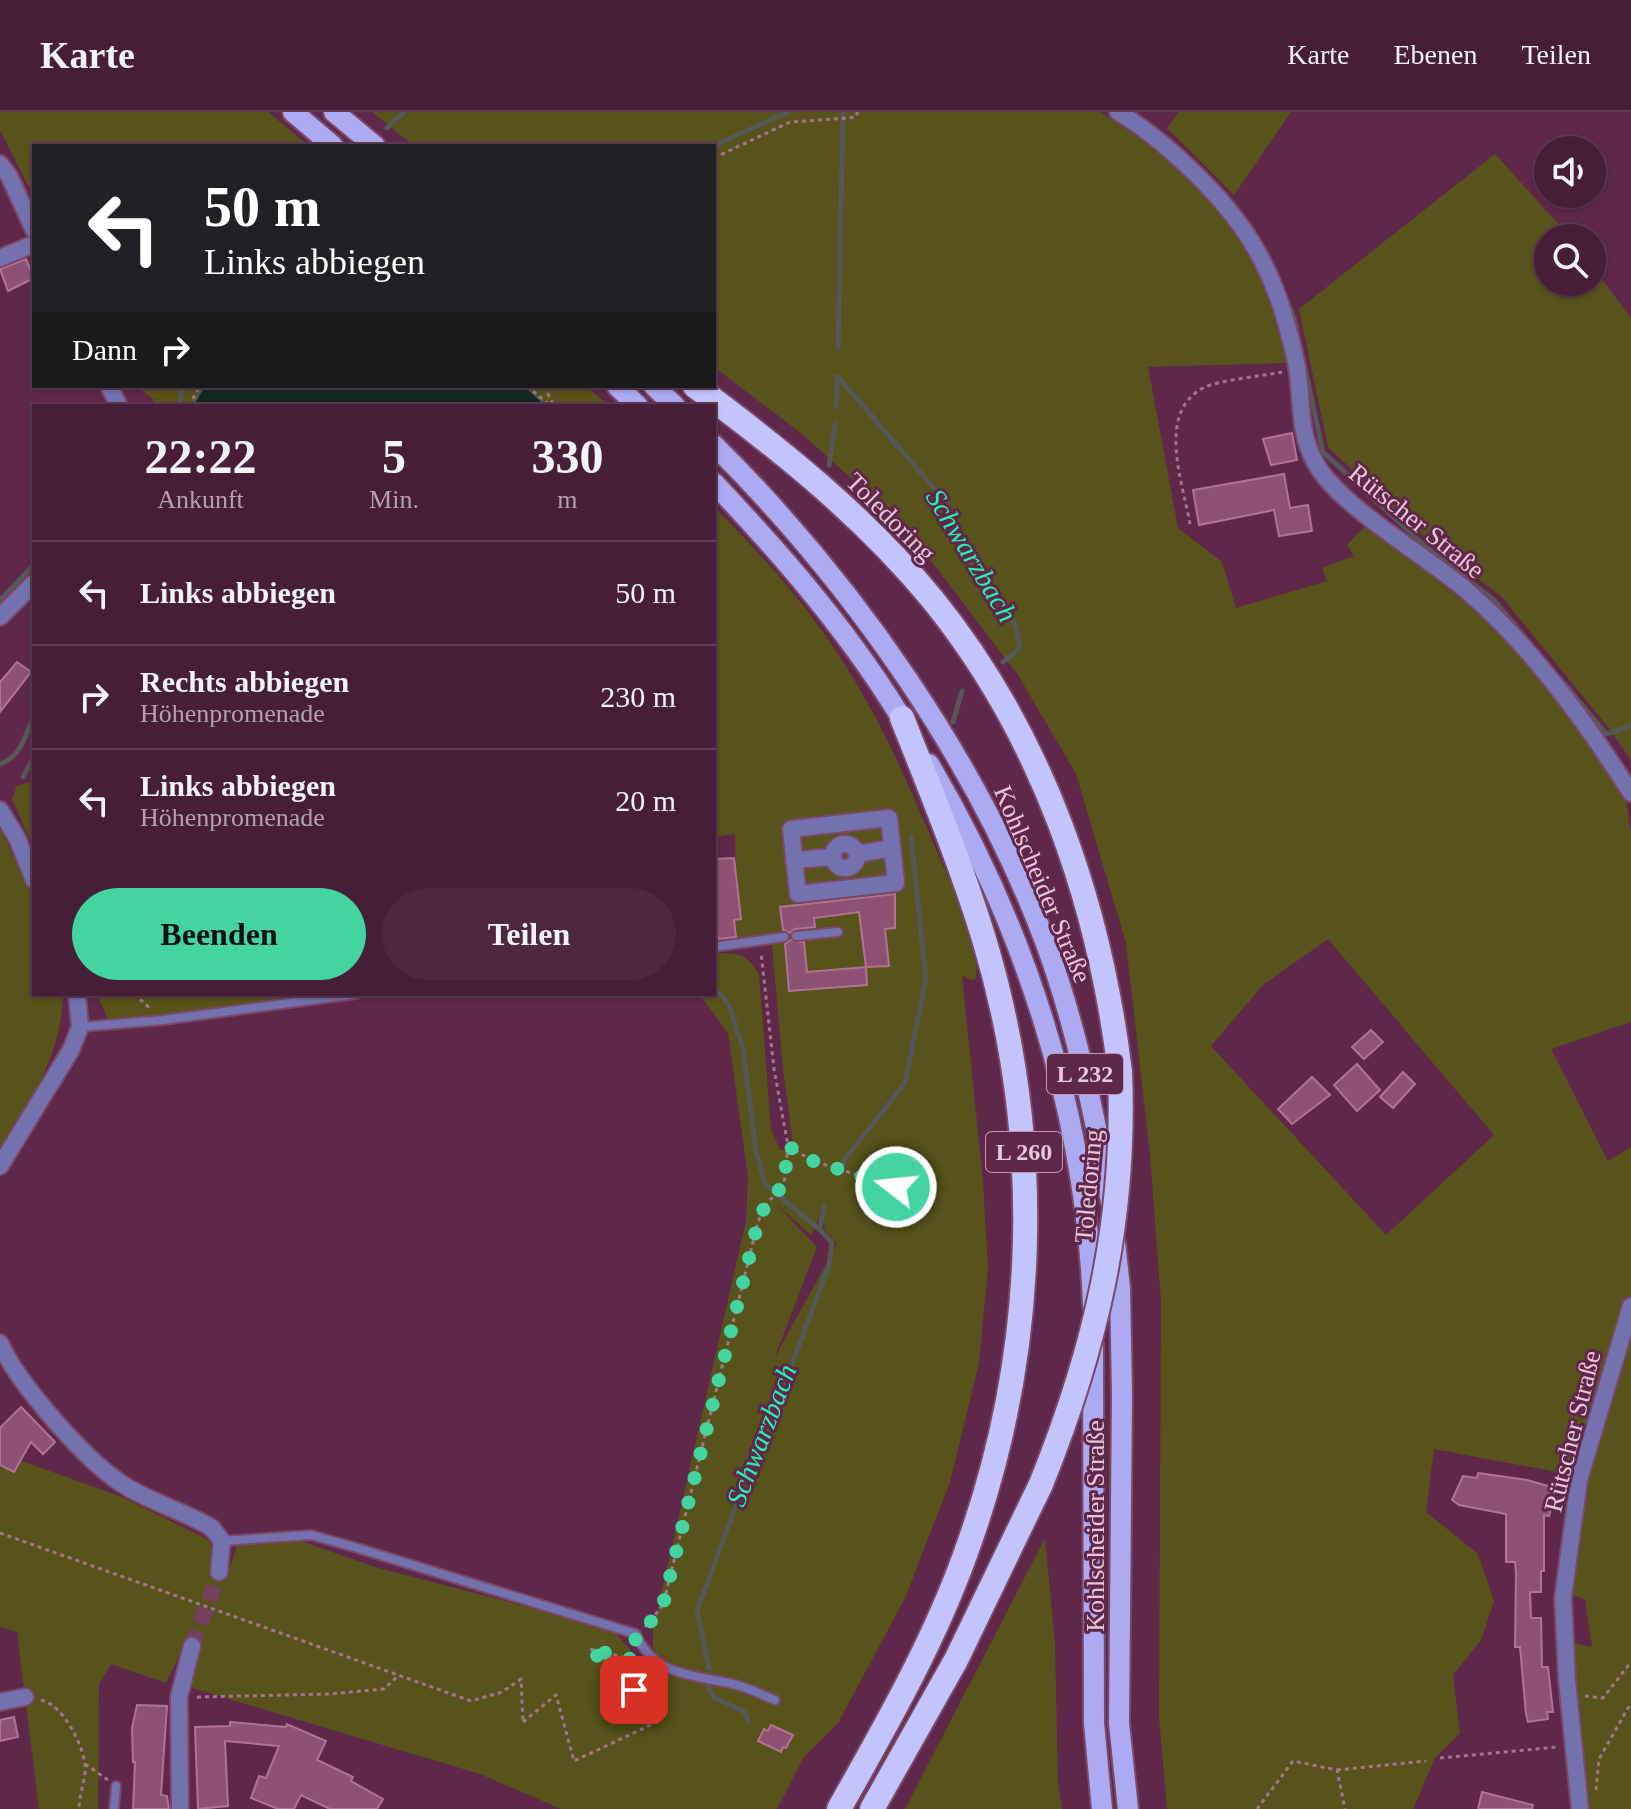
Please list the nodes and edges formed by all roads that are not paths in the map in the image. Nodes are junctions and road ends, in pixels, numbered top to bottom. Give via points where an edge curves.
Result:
1 (293, 112) edge
2 (334, 112) edge
3 (1118, 112) edge
4 (331, 144) edge
5 (373, 144) edge
6 (0, 164) edge
7 (32, 226) edge
8 (32, 245) edge
9 (0, 258) edge
10 (619, 388) edge
11 (656, 388) edge
12 (698, 388) edge
13 (636, 404) edge
14 (673, 404) edge
15 (716, 447) edge
16 (716, 485) edge
17 (32, 585) edge
18 (0, 617) edge
19 (902, 718) junction
20 (1631, 793) edge
21 (0, 810) edge
22 (892, 848) junction
23 (794, 860) junction
24 (32, 875) edge
25 (838, 932) dead end
26 (796, 936) dead end
27 (784, 937) dead end
28 (716, 947) edge
29 (77, 996) edge
30 (341, 996) edge
31 (80, 1027) junction
32 (0, 1166) edge
33 (1631, 1306) edge
34 (0, 1343) edge
35 (222, 1541) junction
36 (219, 1572) tunnel mouth
37 (192, 1646) tunnel mouth
38 (25, 1697) road end
39 (775, 1700) dead end
40 (0, 1702) edge
41 (116, 1786) road end
42 (114, 1809) edge
43 (180, 1809) edge
44 (839, 1809) edge
45 (872, 1809) edge
46 (1102, 1809) edge
47 (1128, 1809) edge
48 (1580, 1809) edge

1 - 4 main road
2 - 5 main road
3 - 20 street, Rütscher Straße via 1181,161 1255,247 1285,314 1303,433 1315,464 1339,493 1501,623 1592,733
6 - 7 street
8 - 9 street
10 - 13 main road
11 - 14 main road
12 - 45 highway, Toledoring, bridge via 869,530 933,601 987,678 1053,802 1080,874 1109,988 1120,1072 1122,1129 1114,1232 1089,1350 1068,1417 956,1660
15 - 47 main road, Kohlscheider Straße / L 232 via 828,573 942,733 1023,889 1065,999 1103,1161 1120,1288 1119,1723
16 - 19 main road, Kohlscheider Straße / L 232 via 810,590
17 - 18 street
19 - 44 highway, L 260 via 954,851 988,955 1008,1040 1024,1130 1027,1223 1022,1313 996,1459 965,1556 907,1687
19 - 46 main road, Kohlscheider Straße / L 232 via 978,853 1022,955 1073,1144 1093,1302 1094,1723
21 - 24 street
22 - 23 street via 857,854 848,868 837,866 832,857
22 - 23 street via 889,818 791,829
22 - 23 street via 896,883 798,894
25 - 26 lane
27 - 28 lane
29 - 31 street
30 - 31 lane
31 - 32 street
33 - 48 street, Rütscher Straße via 1579,1480 1563,1598
34 - 35 street via 19,1379 115,1479 212,1528
35 - 36 street
35 - 39 lane via 311,1535 636,1634 656,1663
37 - 43 street via 179,1697
38 - 40 street
41 - 42 lane

